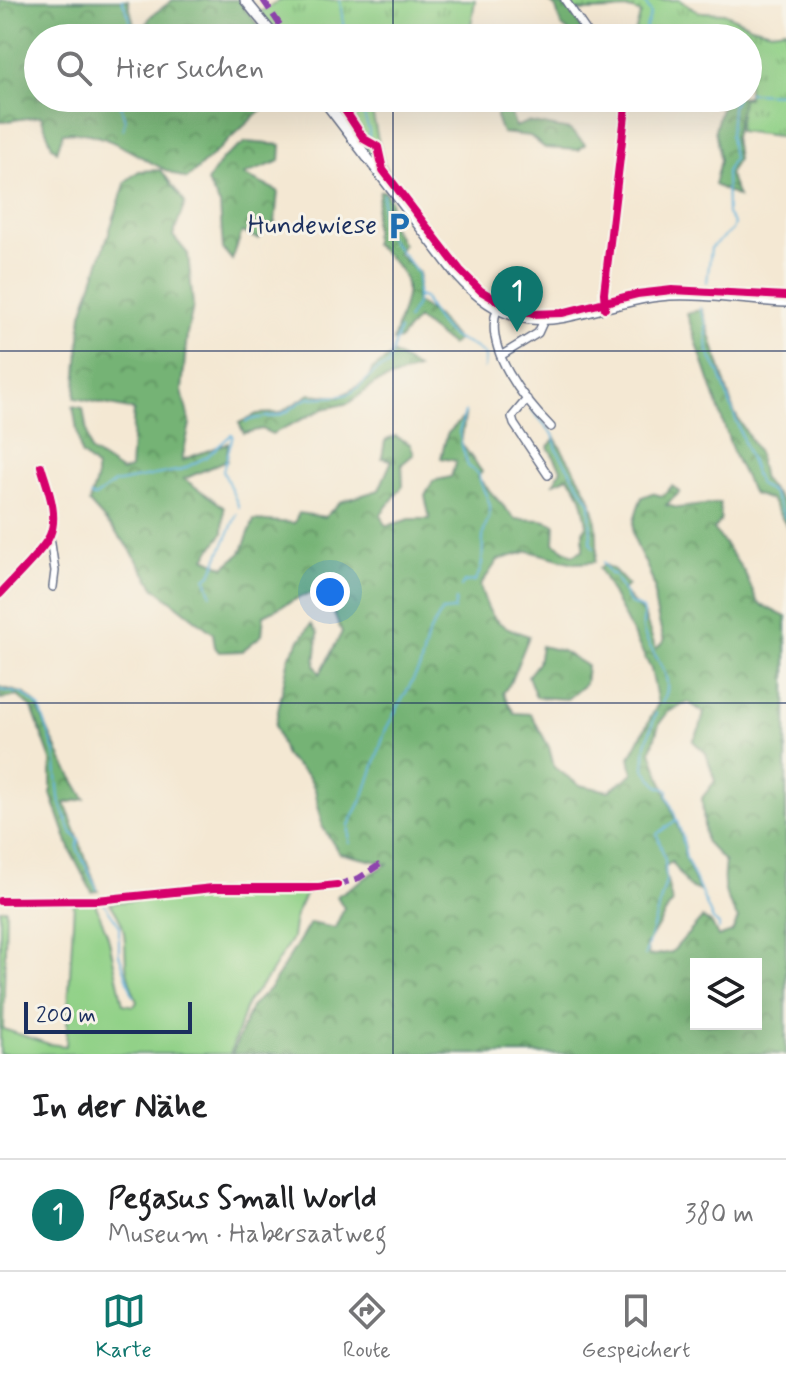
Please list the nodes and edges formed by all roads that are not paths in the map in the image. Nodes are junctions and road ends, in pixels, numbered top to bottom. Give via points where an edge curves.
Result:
1 (245, 0) edge
2 (565, 0) edge
3 (265, 24) edge
4 (581, 24) edge
5 (333, 112) edge
6 (625, 112) edge
7 (786, 302) edge
8 (605, 308) junction
9 (497, 309) junction
10 (544, 320) junction
11 (502, 355) junction
12 (527, 399) junction
13 (551, 427) dead end
14 (41, 466) dead end
15 (548, 475) dead end
16 (50, 537) junction
17 (53, 587) dead end
18 (0, 594) edge
19 (337, 885) dead end
20 (0, 901) edge

1 - 3 main road
2 - 4 street
5 - 9 main road via 456,274
6 - 8 street
7 - 8 main road via 672,295
8 - 10 main road
9 - 10 main road
9 - 11 street
10 - 11 street via 538,333
11 - 12 street via 511,381
12 - 13 street
12 - 15 street via 512,417
14 - 16 street via 51,502
16 - 17 street
16 - 18 street
19 - 20 street

